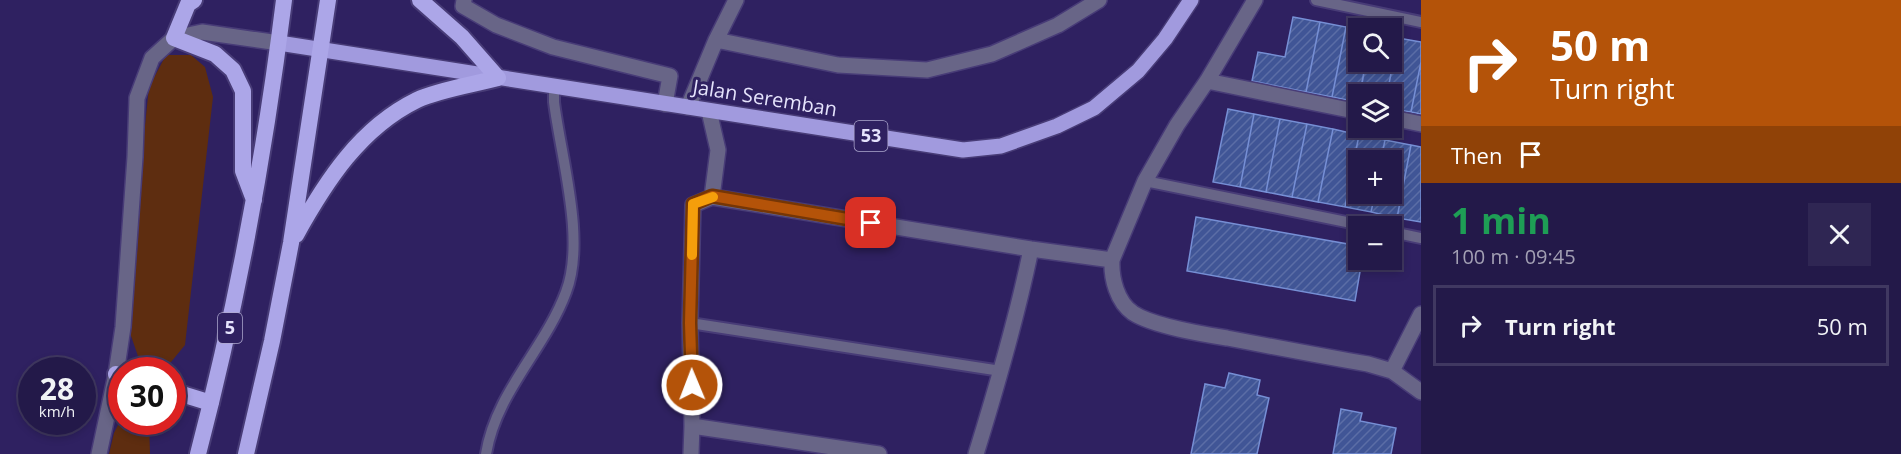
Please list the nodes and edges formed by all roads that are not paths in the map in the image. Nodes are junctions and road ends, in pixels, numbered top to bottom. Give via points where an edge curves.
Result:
1 (194, 0) edge
2 (284, 0) edge
3 (328, 0) edge
4 (420, 0) edge
5 (464, 0) edge
6 (736, 0) edge
7 (1099, 0) edge
8 (1191, 0) edge
9 (1255, 0) edge
10 (1316, 0) edge
11 (1421, 22) edge
12 (174, 38) junction
13 (716, 40) junction
14 (279, 43) junction
15 (321, 48) junction
16 (498, 78) junction
17 (1207, 81) junction
18 (554, 86) junction
19 (665, 104) junction
20 (688, 107) junction
21 (1348, 110) edge
22 (710, 111) junction
23 (1402, 120) edge
24 (1421, 124) edge
25 (1145, 181) junction
26 (712, 196) junction
27 (254, 201) junction
28 (1348, 222) edge
29 (1402, 234) edge
30 (1421, 238) edge
31 (291, 243) junction
32 (1031, 249) junction
33 (1112, 260) junction
34 (1421, 314) edge
35 (690, 323) junction
36 (120, 357) edge
37 (1001, 371) junction
38 (1392, 371) junction
39 (1421, 392) edge
40 (186, 395) edge
41 (211, 403) junction
42 (108, 418) edge
43 (692, 426) junction
44 (99, 454) edge
45 (198, 454) edge
46 (246, 454) edge
47 (486, 454) edge
48 (691, 454) edge
49 (879, 454) edge
50 (976, 454) edge

1 - 12 highway via 188,4
2 - 14 highway, 5
3 - 15 highway, 5
4 - 16 highway via 462,37
5 - 19 street via 463,6 496,25 553,47 670,75
6 - 13 street
7 - 13 street via 1058,25 992,54 927,70 838,65
8 - 22 main road, Jalan Seremban / 53 via 1138,71 1094,108 1001,146 963,150
9 - 17 street
10 - 11 lane
12 - 14 street via 202,32
12 - 27 highway via 215,54 233,70 243,91 243,171
12 - 36 street via 152,58 137,98
13 - 20 street
14 - 15 main road, Jalan Seremban / 53
14 - 27 highway, 5
15 - 16 main road, Jalan Seremban / 53
15 - 31 highway, 5
16 - 18 main road, Jalan Seremban / 53
16 - 31 highway via 419,99 390,115 357,144 324,185
17 - 21 street
17 - 25 street
18 - 19 main road, Jalan Seremban / 53
18 - 47 lane via 575,255 567,290 500,406
19 - 20 main road, Jalan Seremban / 53
20 - 22 main road, Jalan Seremban / 53
22 - 26 street via 718,150
23 - 24 street
25 - 28 lane
25 - 33 street
26 - 32 street
26 - 35 street via 693,204
27 - 41 highway, 5 via 228,338
29 - 30 lane
31 - 46 highway, 5
32 - 33 street
32 - 37 street
33 - 38 street via 1111,272 1118,295 1134,313 1149,320
34 - 38 street
35 - 37 lane
35 - 43 street
37 - 50 street
38 - 39 street
40 - 41 highway
41 - 45 highway, 5
42 - 44 street
43 - 48 street
43 - 49 street

